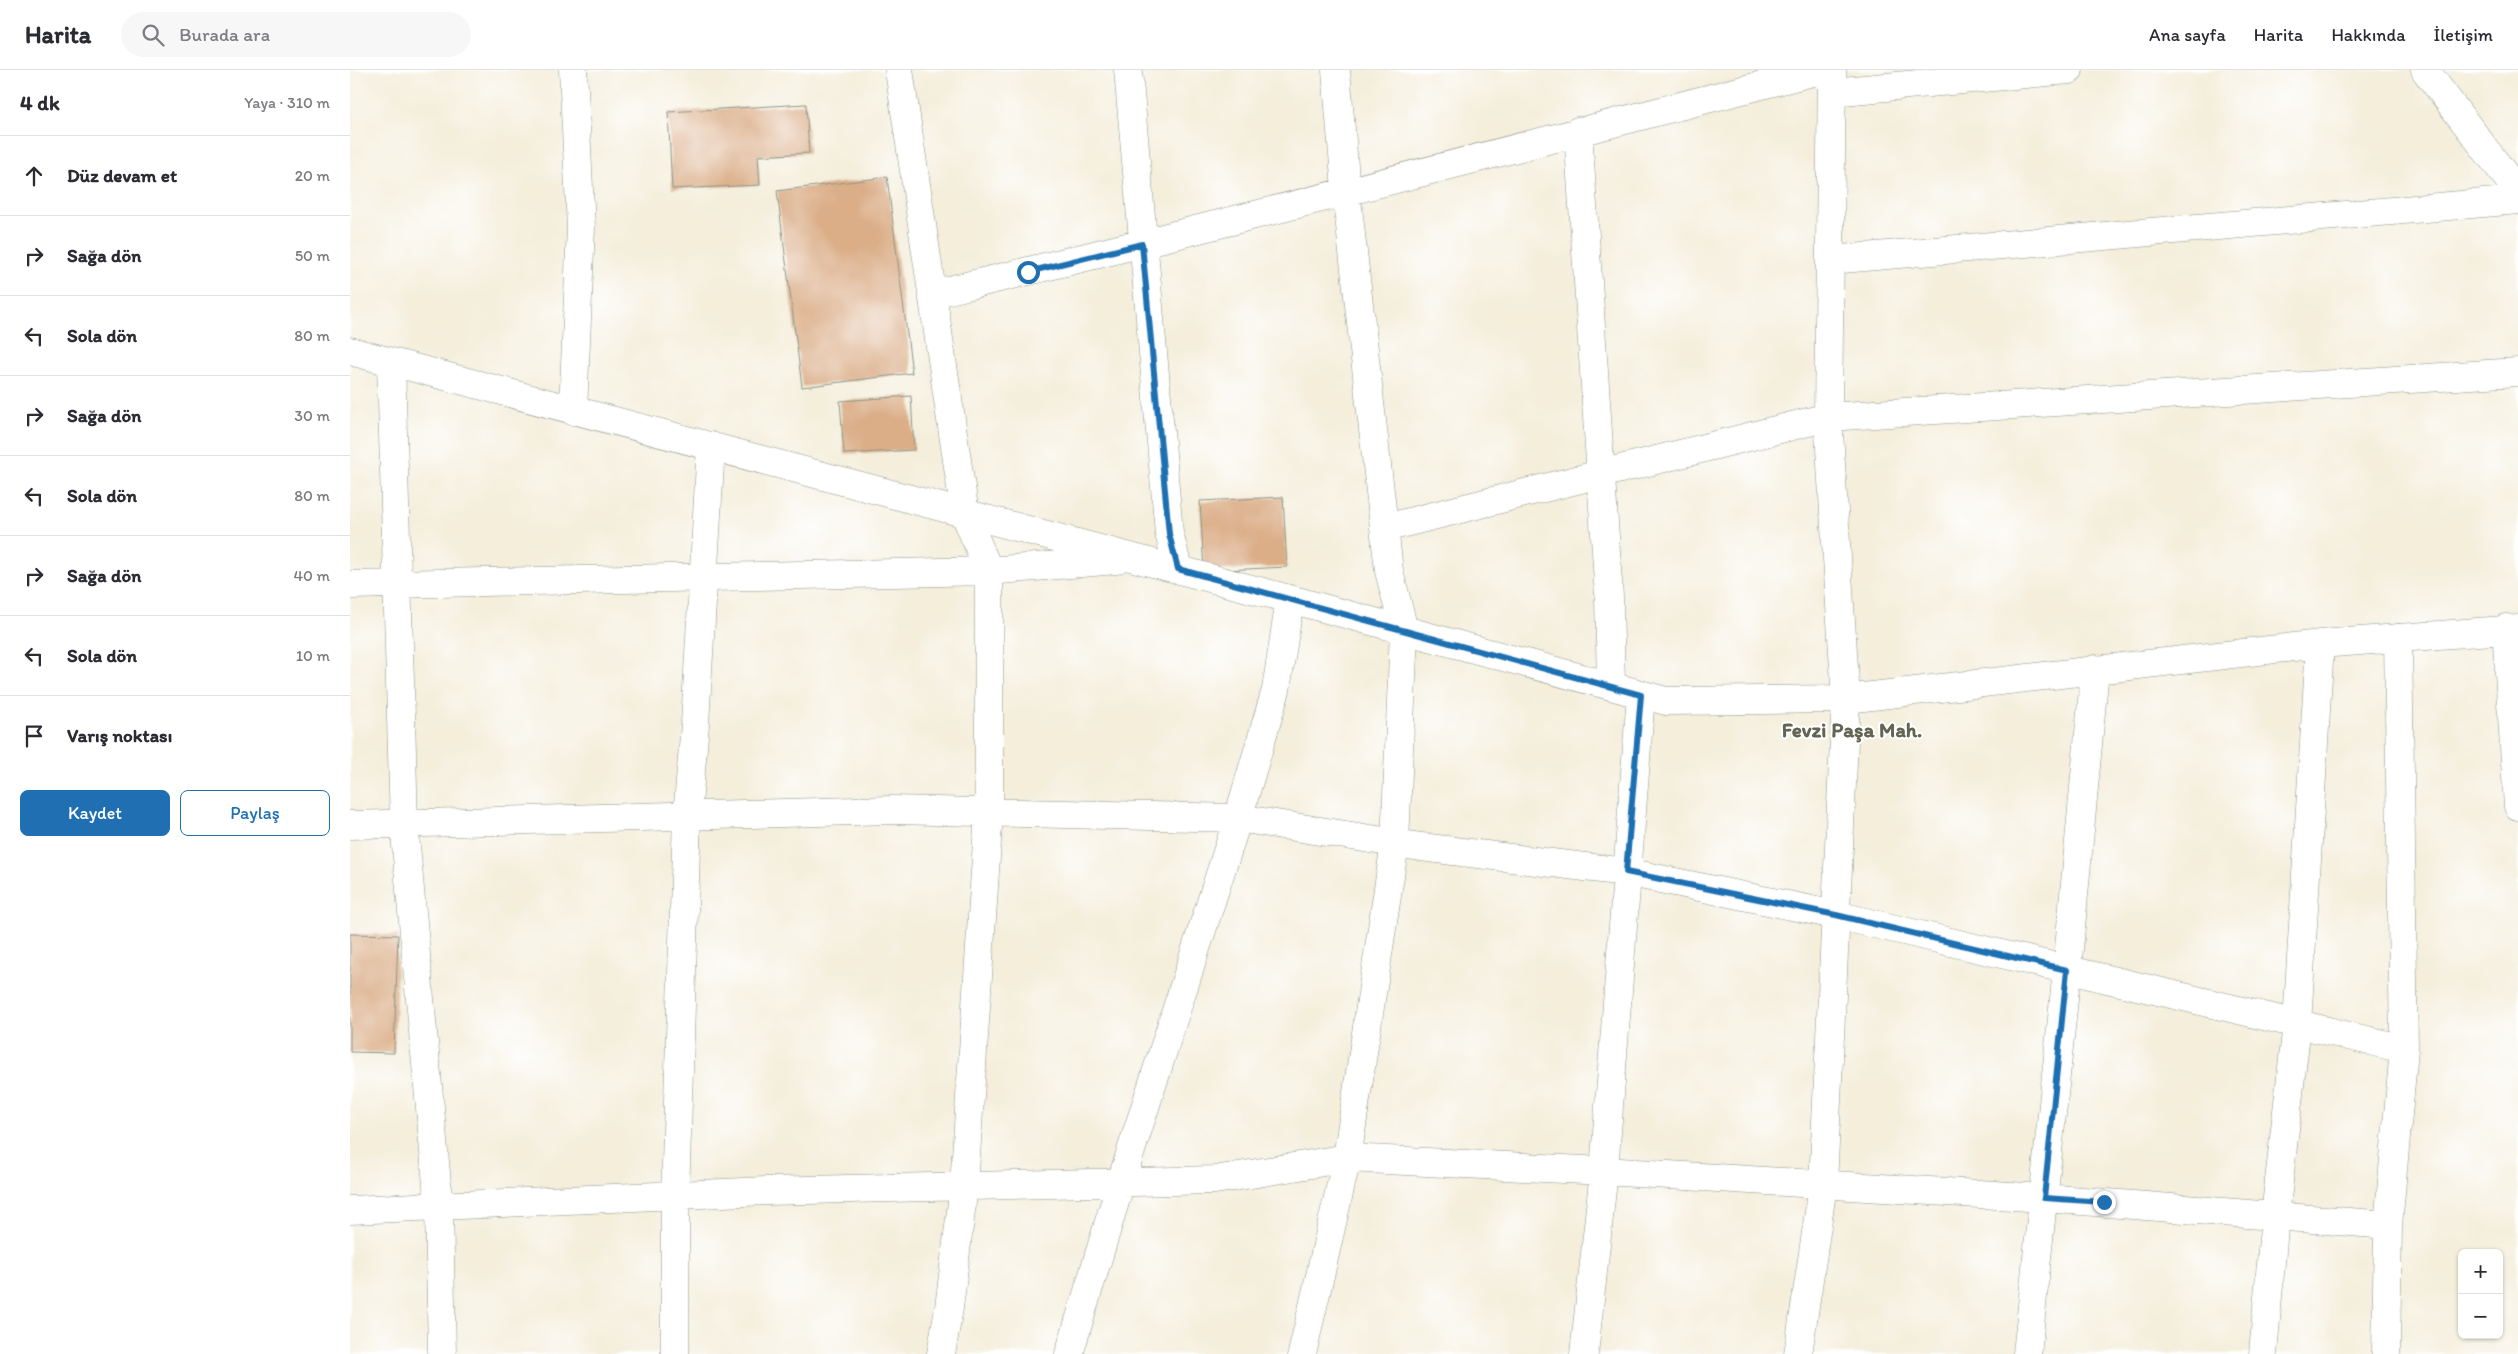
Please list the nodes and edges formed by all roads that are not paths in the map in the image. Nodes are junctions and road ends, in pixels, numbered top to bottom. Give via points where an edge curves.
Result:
1 (573, 70) edge
2 (899, 70) edge
3 (1128, 70) edge
4 (1336, 70) edge
5 (2070, 70) edge
6 (2425, 70) edge
7 (1828, 78) edge
8 (1578, 131) junction
9 (1346, 190) junction
10 (2518, 192) edge
11 (2518, 200) edge
12 (1142, 244) junction
13 (1830, 260) junction
14 (932, 294) junction
15 (350, 351) edge
16 (391, 362) junction
17 (2518, 372) edge
18 (573, 411) junction
19 (1828, 416) junction
20 (711, 446) junction
21 (1602, 474) junction
22 (965, 514) junction
23 (1385, 528) junction
24 (1138, 559) junction
25 (1178, 569) junction
26 (989, 571) junction
27 (704, 577) junction
28 (350, 585) edge
29 (397, 585) junction
30 (1290, 599) junction
31 (2512, 629) edge
32 (1404, 630) junction
33 (2398, 638) junction
34 (2320, 644) junction
35 (2095, 669) junction
36 (1611, 686) junction
37 (1641, 695) junction
38 (1846, 700) junction
39 (2518, 806) edge
40 (989, 812) junction
41 (687, 816) junction
42 (1238, 818) junction
43 (404, 824) junction
44 (350, 825) edge
45 (1395, 843) junction
46 (1626, 872) junction
47 (1836, 915) junction
48 (2067, 970) junction
49 (2297, 1024) junction
50 (2404, 1049) junction
51 (1347, 1158) junction
52 (1604, 1171) junction
53 (1121, 1182) junction
54 (1824, 1185) junction
55 (964, 1186) junction
56 (675, 1196) junction
57 (2044, 1198) junction
58 (439, 1206) junction
59 (350, 1210) edge
60 (2275, 1216) junction
61 (2388, 1225) junction
62 (442, 1354) edge
63 (675, 1354) edge
64 (941, 1354) edge
65 (1069, 1354) edge
66 (1302, 1354) edge
67 (1584, 1354) edge
68 (1798, 1354) edge
69 (2027, 1354) edge
70 (2263, 1354) edge
71 (2386, 1354) edge

1 - 18 street via 581,227
2 - 14 street
3 - 12 street
4 - 9 street
5 - 7 street
6 - 10 street
7 - 8 street
7 - 13 street
8 - 9 street
8 - 21 street
9 - 12 street
9 - 23 street
11 - 13 street
12 - 14 street
12 - 25 street via 1169,534
13 - 19 street
14 - 22 street
15 - 16 street
16 - 18 street
16 - 29 street
17 - 19 street
18 - 20 street
19 - 21 street
19 - 38 street
20 - 22 street
20 - 27 street
21 - 23 street
21 - 36 street
22 - 24 street
22 - 26 street
23 - 32 street via 1389,571
24 - 25 street
24 - 26 street
25 - 30 street
26 - 27 street
26 - 40 street
27 - 29 street
27 - 41 street
28 - 29 street
29 - 43 street
30 - 32 street
30 - 42 street via 1276,690
31 - 33 street
31 - 39 street
32 - 36 street
32 - 45 street
33 - 34 street
33 - 50 street
34 - 35 street
34 - 49 street
35 - 38 street
35 - 48 street
36 - 37 street
37 - 38 street via 1666,702
37 - 46 street
38 - 47 street
40 - 41 street via 892,810
40 - 42 street
40 - 55 street
41 - 43 street
41 - 56 street
42 - 45 street
42 - 53 street
43 - 44 street
43 - 58 street
45 - 46 street
45 - 51 street
46 - 47 street
46 - 52 street
47 - 48 street
47 - 54 street
48 - 49 street
48 - 57 street
49 - 50 street
49 - 60 street
50 - 61 street
51 - 52 street
51 - 53 street via 1215,1180
51 - 66 street
52 - 54 street
52 - 67 street
53 - 55 street
53 - 65 street
54 - 57 street
54 - 68 street
55 - 56 street
55 - 64 street via 950,1308
56 - 58 street
56 - 63 street
57 - 60 street
57 - 69 street
58 - 59 street
58 - 62 street
60 - 61 street
60 - 70 street
61 - 71 street

